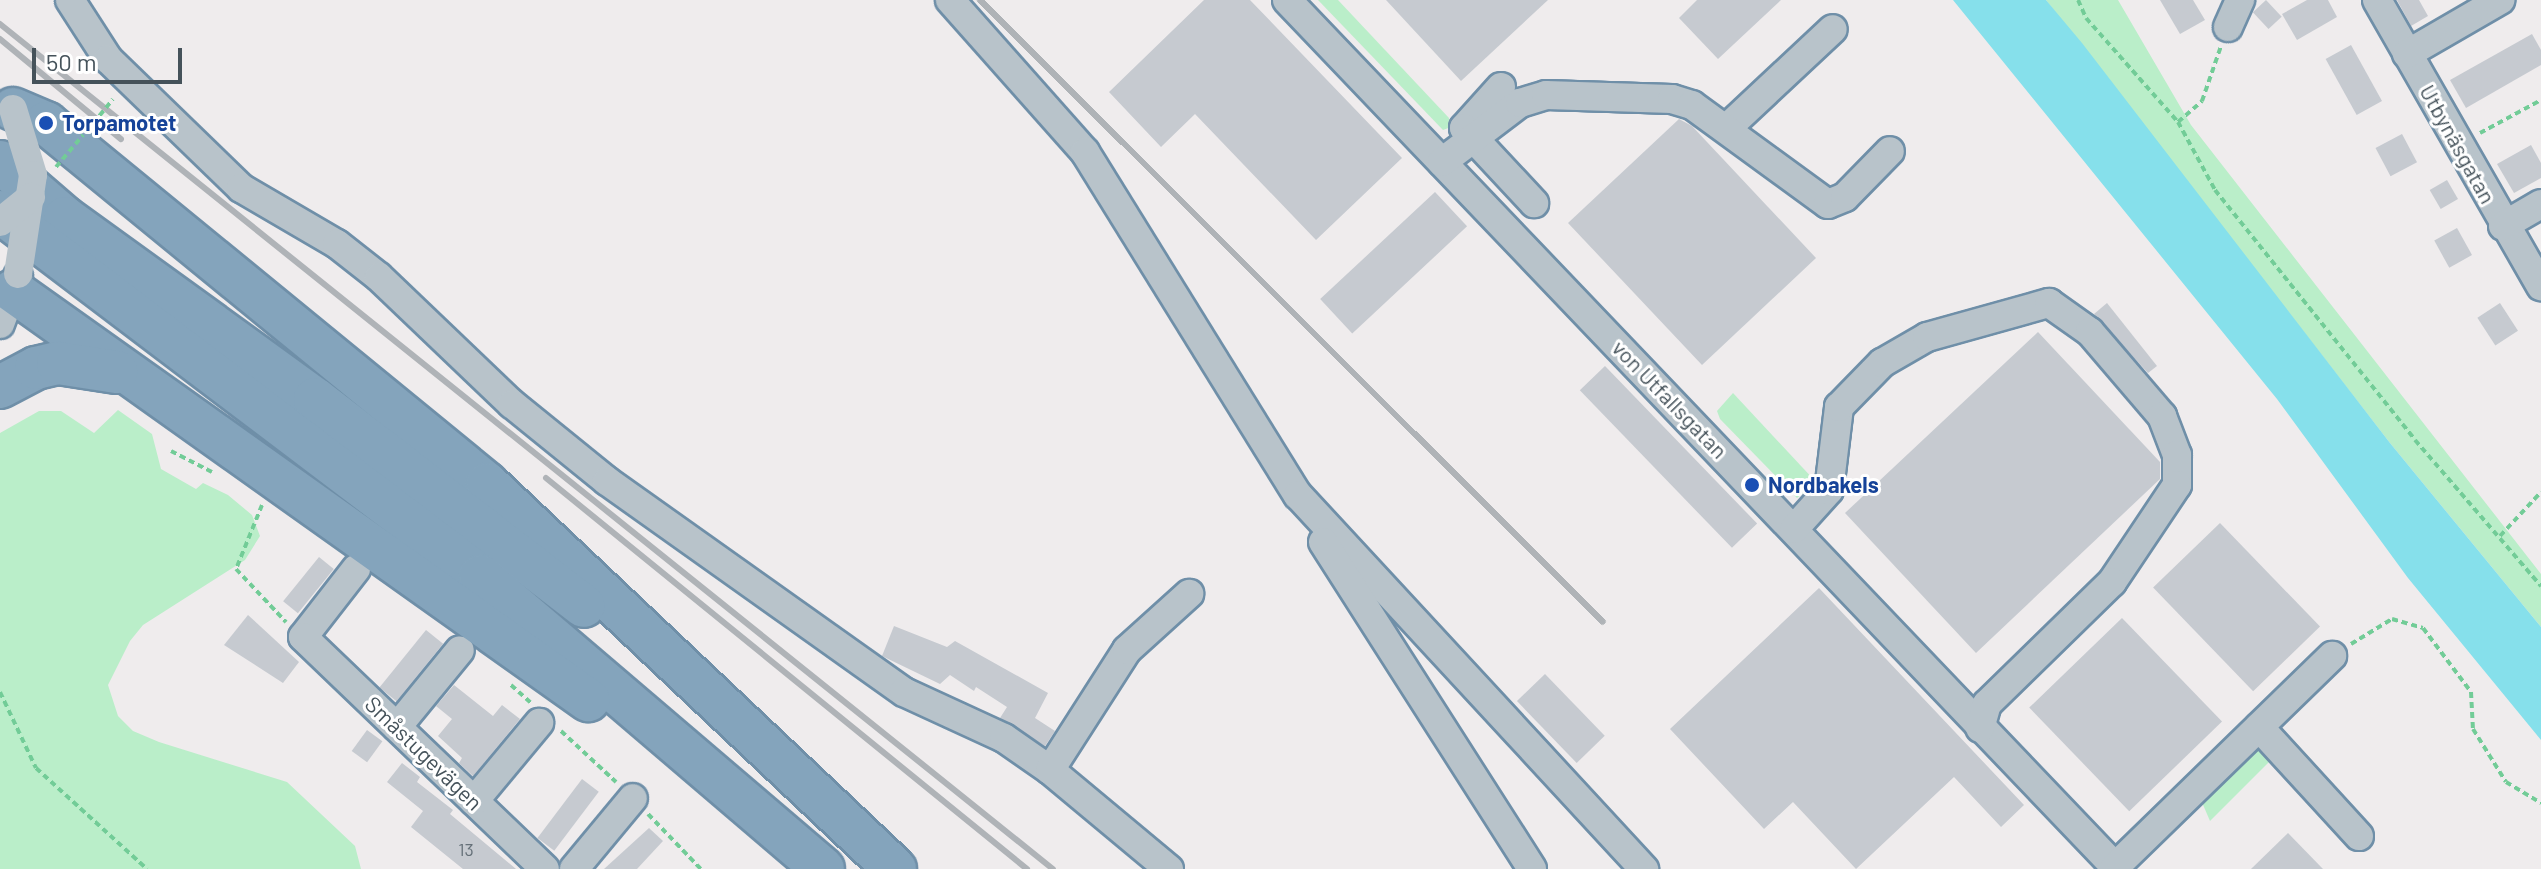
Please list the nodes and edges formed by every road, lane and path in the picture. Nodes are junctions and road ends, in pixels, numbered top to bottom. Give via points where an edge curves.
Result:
1 (70, 0) edge
2 (950, 0) edge
3 (2078, 0) edge
4 (2240, 0) edge
5 (2377, 0) edge
6 (2500, 0) edge
7 (1292, 1) edge
8 (2228, 27) joint
9 (1833, 29) dead end
10 (2407, 54) junction
11 (1501, 87) dead end
12 (113, 99) dead end
13 (2541, 100) edge
14 (7, 103) edge
15 (2178, 122) junction
16 (1726, 129) junction
17 (87, 131) dead end
18 (1472, 136) junction
19 (2460, 144) junction
20 (1890, 151) dead end
21 (0, 162) edge
22 (1442, 162) junction
23 (1534, 203) dead end
24 (2541, 204) edge
25 (15, 205) edge
26 (0, 222) edge
27 (2503, 226) junction
28 (2541, 286) edge
29 (8, 292) edge
30 (125, 374) junction
31 (0, 387) edge
32 (2541, 492) edge
33 (1298, 495) junction
34 (265, 498) dead end
35 (1794, 529) junction
36 (2500, 536) junction
37 (356, 569) dead end
38 (2541, 586) edge
39 (1189, 594) dead end
40 (303, 637) junction
41 (460, 650) dead end
42 (2332, 656) joint
43 (0, 692) edge
44 (539, 723) dead end
45 (397, 727) junction
46 (2259, 727) junction
47 (1980, 728) junction
48 (750, 734) junction
49 (1050, 770) junction
50 (633, 798) dead end
51 (474, 801) junction
52 (2541, 803) edge
53 (2359, 836) dead end
54 (821, 867) edge
55 (2116, 868) edge
56 (147, 869) edge
57 (545, 869) edge
58 (574, 869) edge
59 (895, 869) edge
60 (1169, 869) edge
61 (1532, 869) edge
62 (1644, 869) edge

1 - 49 street via 108,59 241,188 337,244 379,277 512,404 607,481 904,692 1004,738
2 - 33 street via 1085,152
3 - 15 path via 2086,18
4 - 8 street
5 - 10 street, Utbynäsgatan
6 - 10 street
7 - 22 street, von Utfallsgatan
8 - 15 path via 2202,101
9 - 16 street
10 - 19 street, Utbynäsgatan
11 - 18 street via 1464,128
12 - 17 path, bridge
13 - 19 path
14 - 25 street, bridge via 30,152
14 - 48 highway via 46,123 487,484 629,613
15 - 36 path via 2215,190 2415,440
16 - 18 street via 1692,105 1672,99 1546,95 1520,103
16 - 20 street via 1828,204 1845,197
18 - 22 street
18 - 23 street
19 - 27 street, Utbynäsgatan
21 - 48 highway via 65,218 315,399
22 - 35 street, von Utfallsgatan
24 - 27 street
25 - 26 street, bridge
25 - 29 street, bridge
25 - 54 highway via 480,576
27 - 28 street, Utbynäsgatan
29 - 30 highway
30 - 31 highway via 58,363
30 - 54 highway via 575,690 721,805
32 - 36 path
33 - 61 street via 1353,596 1457,746
33 - 62 street
34 - 40 path via 236,569
35 - 47 street, von Utfallsgatan
35 - 47 street via 1829,490 1839,407 1882,363 1927,337 2049,303 2090,332 2162,416 2177,455 2177,485 2112,582 1987,704
36 - 38 path
37 - 40 street
39 - 49 street via 1127,650
40 - 45 street, Småstugevägen
41 - 45 street
42 - 46 street
42 - 52 path via 2392,619 2423,628 2471,692 2473,729 2506,782
43 - 56 path via 36,768
44 - 51 street
45 - 51 street, Småstugevägen
46 - 53 street
46 - 55 street
47 - 55 street, von Utfallsgatan
48 - 59 highway
49 - 60 street
50 - 58 street
51 - 57 street, Småstugevägen

